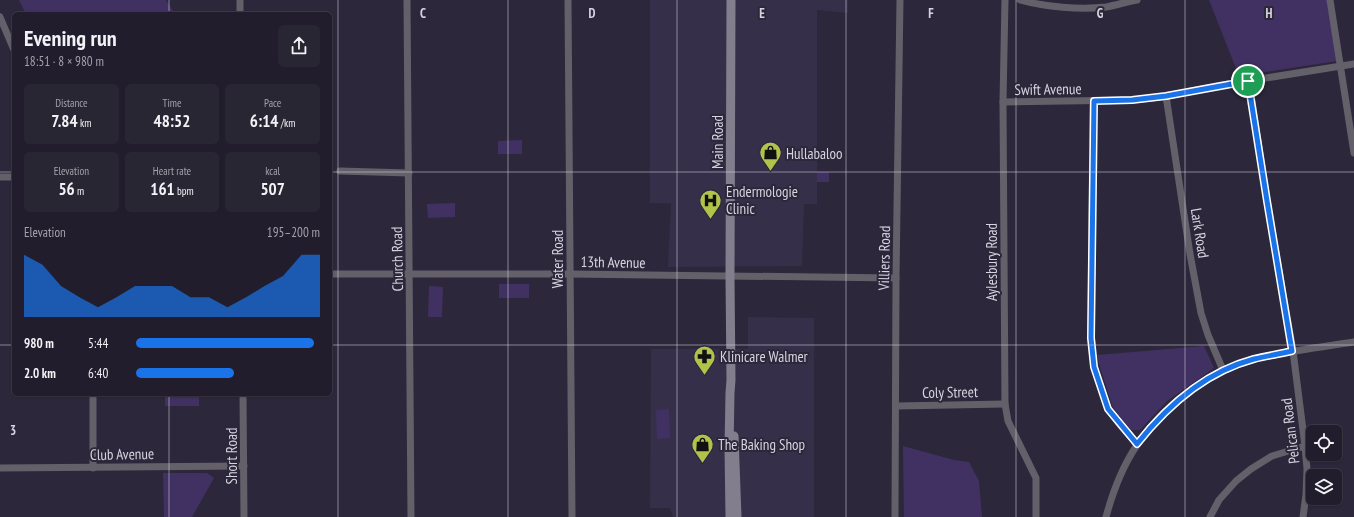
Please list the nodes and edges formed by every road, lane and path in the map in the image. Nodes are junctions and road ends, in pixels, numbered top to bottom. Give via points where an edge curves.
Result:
1 (240, 0) edge
2 (407, 0) edge
3 (568, 0) edge
4 (731, 0) edge
5 (900, 0) edge
6 (1005, 0) edge
7 (1020, 0) edge
8 (1137, 0) edge
9 (1330, 0) edge
10 (240, 12) edge
11 (0, 17) edge
12 (12, 45) edge
13 (1354, 64) edge
14 (1340, 67) junction
15 (1248, 81) junction
16 (1166, 96) junction
17 (1094, 101) junction
18 (1003, 102) junction
19 (1354, 153) edge
20 (340, 171) dead end
21 (409, 172) junction
22 (0, 177) edge
23 (12, 177) edge
24 (332, 274) edge
25 (410, 274) junction
26 (570, 274) junction
27 (730, 277) junction
28 (896, 278) junction
29 (1354, 342) edge
30 (1292, 351) junction
31 (1223, 370) junction
32 (731, 380) junction
33 (93, 396) edge
34 (243, 396) edge
35 (1005, 404) junction
36 (896, 406) junction
37 (1137, 444) junction
38 (1305, 446) junction
39 (244, 466) junction
40 (0, 468) edge
41 (93, 468) junction
42 (244, 517) edge
43 (411, 517) edge
44 (572, 517) edge
45 (730, 517) edge
46 (737, 517) edge
47 (896, 517) edge
48 (1036, 517) edge
49 (1106, 517) edge
50 (1210, 517) edge
51 (1303, 517) edge

1 - 10 street
2 - 21 street, Church Road
3 - 26 street, Water Road
4 - 27 main road, Main Road
5 - 28 street, Villiers Road
6 - 18 street, Aylesbury Road
7 - 8 street via 1047,5 1106,7
9 - 14 street
11 - 12 street
13 - 14 street, Swift Avenue
14 - 15 street, Swift Avenue
14 - 19 street
15 - 16 street, Swift Avenue
15 - 30 street, Pelican Road
16 - 17 street, Swift Avenue
16 - 31 street, Lark Road via 1201,313
17 - 18 street, Swift Avenue
17 - 37 street via 1091,338 1094,367 1108,409
18 - 35 street, Aylesbury Road
20 - 21 street
21 - 25 street, Church Road
22 - 23 street
24 - 25 street, 13th Avenue
25 - 26 street, 13th Avenue
25 - 43 street, Church Road
26 - 27 street, 13th Avenue
26 - 44 street, Water Road
27 - 28 street, 13th Avenue
27 - 32 main road, Main Road
28 - 36 street, Villiers Road
29 - 30 street
30 - 31 street via 1253,359
30 - 38 street, Pelican Road
31 - 37 street via 1173,405
32 - 45 main road, Main Road via 728,448
32 - 46 main road, Main Road
33 - 41 street
34 - 39 street, Short Road
35 - 36 street, Coly Street
35 - 48 street, Aylesbury Road via 1008,421 1036,478
36 - 47 street, Villiers Road
37 - 49 street via 1119,478
38 - 50 street via 1272,456 1236,480 1219,500
38 - 51 street, Pelican Road via 1307,469
39 - 41 street, Club Avenue
39 - 42 street, Short Road
40 - 41 street, Club Avenue

